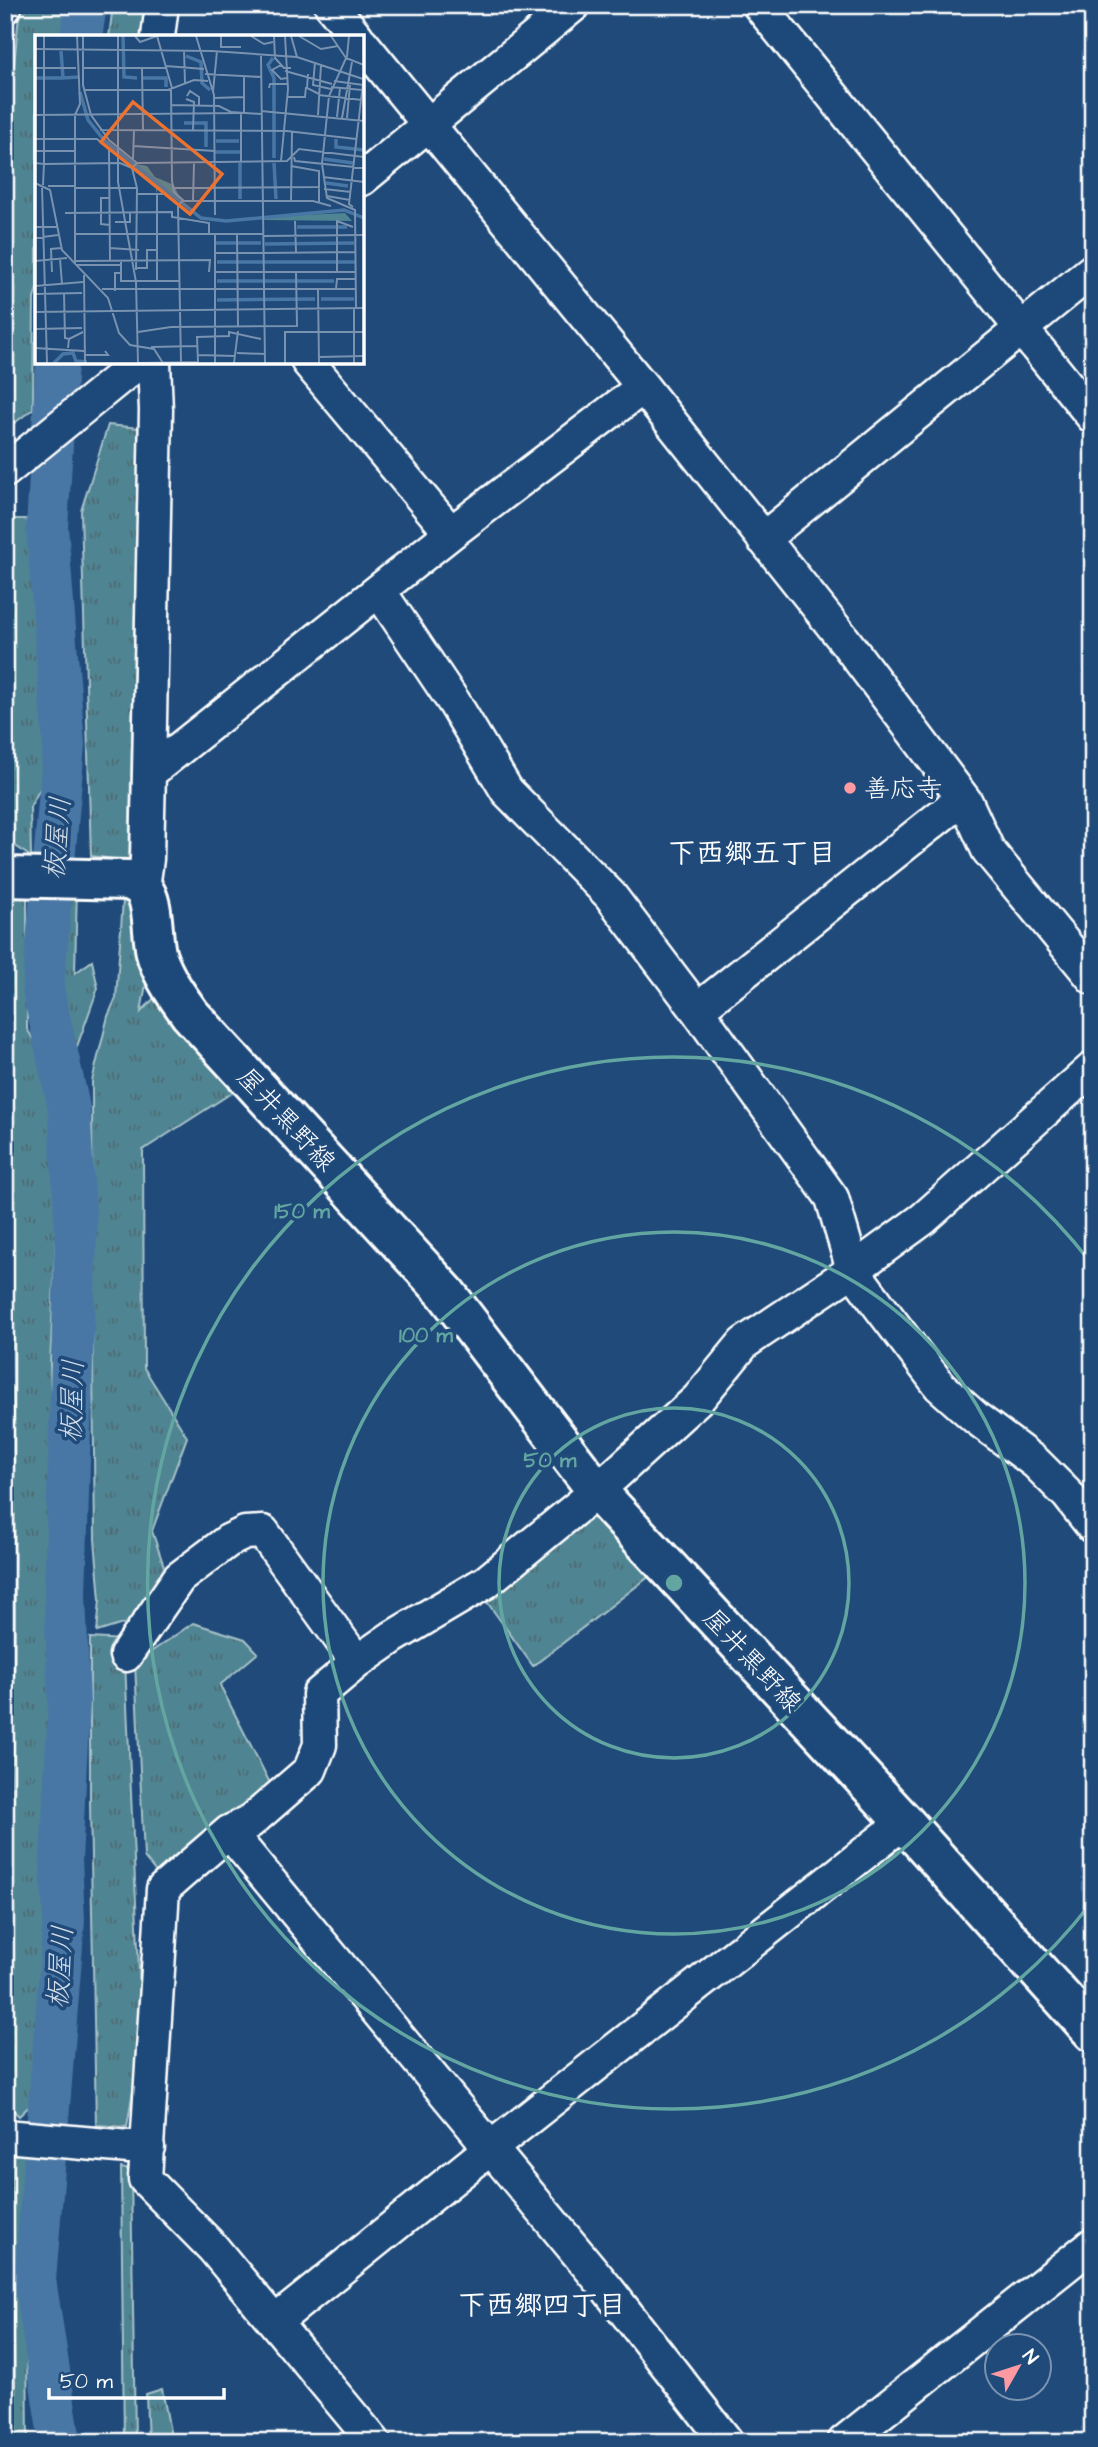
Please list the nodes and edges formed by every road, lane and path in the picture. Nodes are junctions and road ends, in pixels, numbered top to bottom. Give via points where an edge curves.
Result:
1 (162, 5) edge
2 (331, 5) edge
3 (574, 5) edge
4 (759, 5) edge
5 (158, 35) edge
6 (355, 35) edge
7 (364, 45) edge
8 (429, 125) junction
9 (364, 176) edge
10 (1093, 270) edge
11 (1020, 328) junction
12 (137, 364) edge
13 (154, 364) edge
14 (309, 364) edge
15 (643, 387) junction
16 (1093, 417) edge
17 (5, 471) edge
18 (451, 533) junction
19 (763, 539) junction
20 (380, 592) junction
21 (149, 773) junction
22 (963, 798) junction
23 (5, 877) edge
24 (136, 884) junction
25 (1093, 978) edge
26 (697, 1010) junction
27 (1093, 1069) edge
28 (853, 1270) junction
29 (597, 1492) junction
30 (1093, 1527) edge
31 (126, 1655) dead end
32 (357, 1662) junction
33 (904, 1822) junction
34 (229, 1832) junction
35 (1093, 2032) edge
36 (5, 2136) edge
37 (138, 2147) junction
38 (492, 2147) junction
39 (1093, 2244) edge
40 (275, 2322) junction
41 (374, 2442) edge
42 (727, 2442) edge
43 (844, 2442) edge

1 - 5 street
2 - 6 street
3 - 8 street
4 - 11 street
7 - 8 street
8 - 9 street
8 - 15 street
10 - 11 street
11 - 16 street
11 - 19 street
12 - 17 street
13 - 21 street
14 - 18 street
15 - 18 street
15 - 19 street
18 - 20 street
19 - 22 street
20 - 21 street
20 - 26 street via 507,791 610,895
21 - 24 street via 147,859
22 - 25 street via 988,850
22 - 26 street
23 - 24 main road
24 - 29 main road, 屋井黒野線 via 149,902 157,958 190,1014 446,1293
26 - 28 street via 832,1198
27 - 28 street via 923,1219
28 - 29 street via 744,1343 698,1399
28 - 30 street via 940,1385 1036,1463
29 - 32 street via 486,1582
29 - 33 main road, 屋井黒野線
31 - 32 street via 179,1578 228,1541 245,1533 263,1532
32 - 34 street via 319,1694 320,1745 310,1770 250,1822
33 - 35 main road, 屋井黒野線
33 - 38 street
34 - 37 street via 163,1889
34 - 38 street
36 - 37 street
37 - 40 street via 145,2179
38 - 40 street
38 - 42 street
39 - 43 street
40 - 41 street

